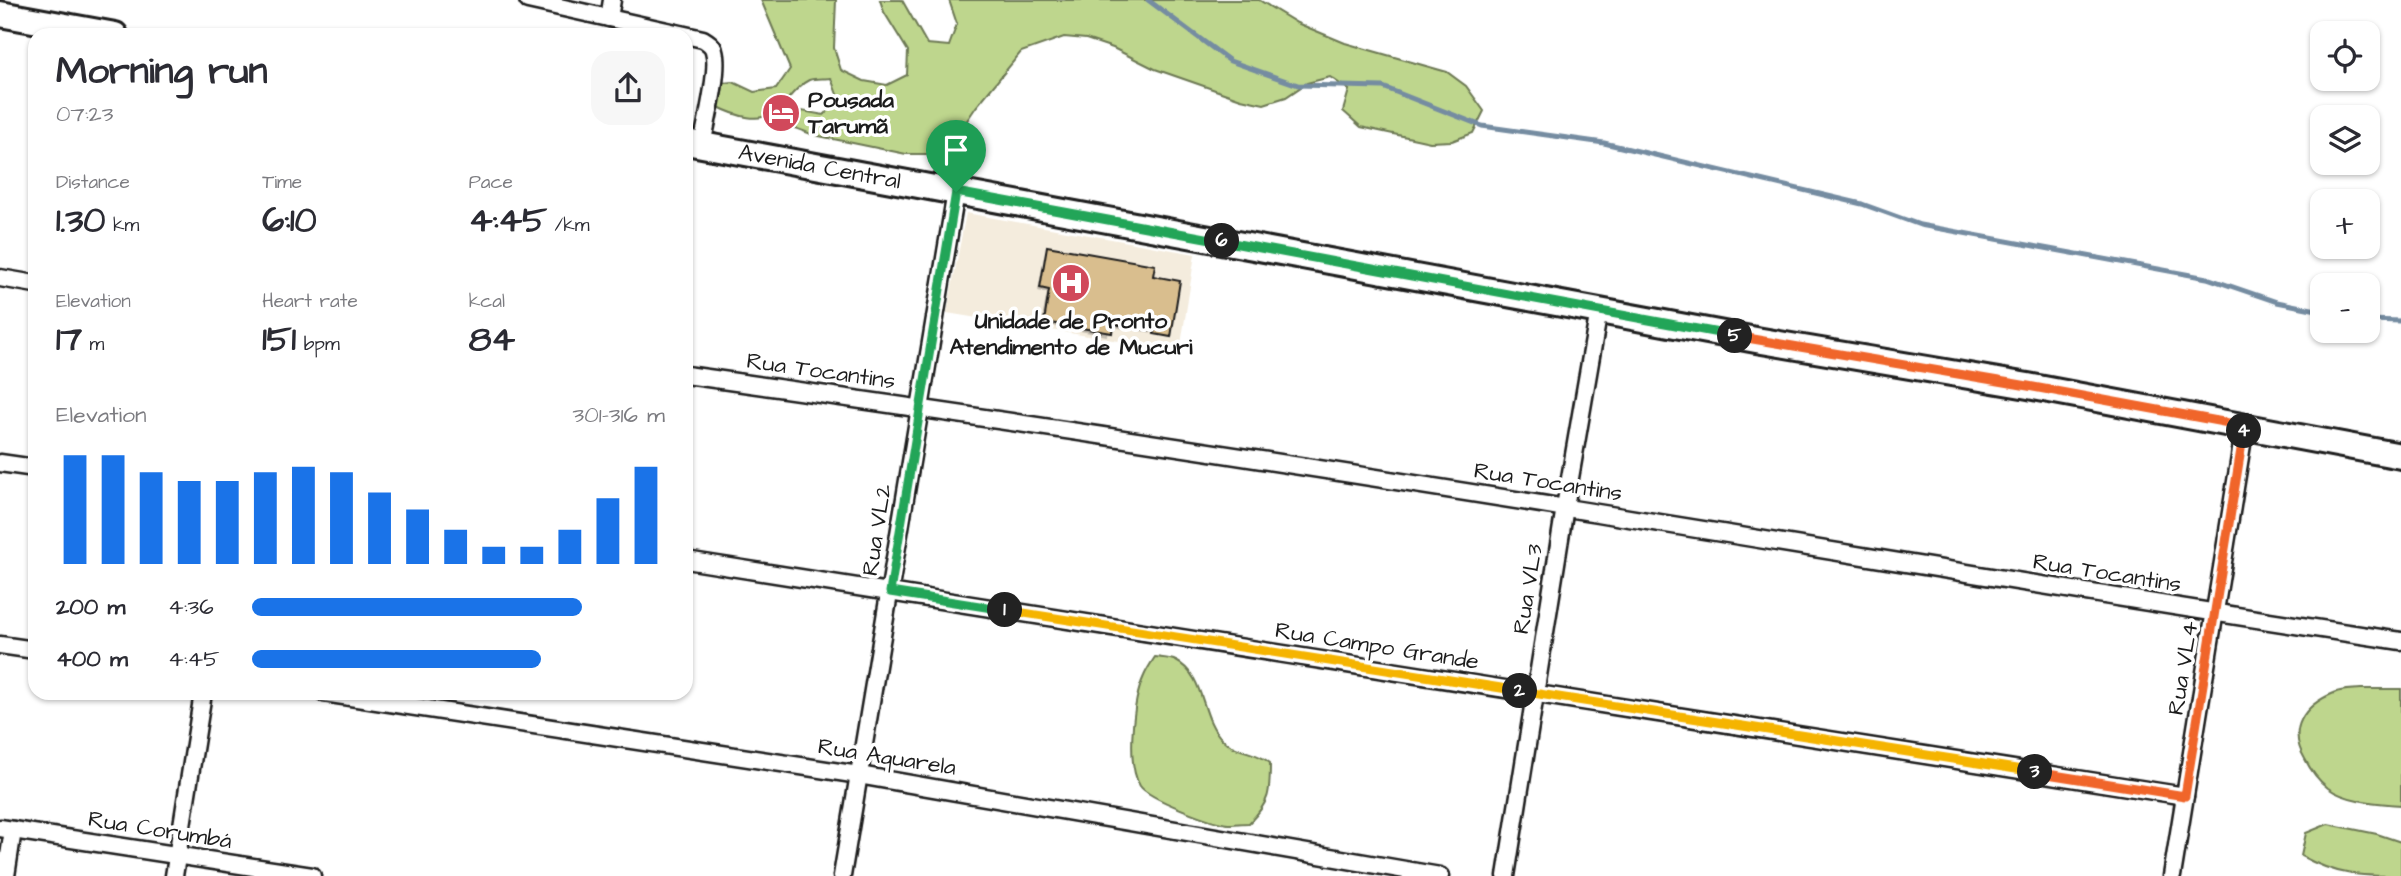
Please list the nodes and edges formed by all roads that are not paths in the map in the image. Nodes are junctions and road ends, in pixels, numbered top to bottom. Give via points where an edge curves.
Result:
1 (528, 0) edge
2 (612, 0) edge
3 (0, 13) edge
4 (609, 18) junction
5 (79, 28) edge
6 (654, 28) edge
7 (693, 37) edge
8 (694, 144) edge
9 (956, 192) junction
10 (0, 278) edge
11 (28, 283) edge
12 (1599, 310) junction
13 (693, 376) edge
14 (919, 408) junction
15 (2245, 426) junction
16 (2401, 456) edge
17 (0, 463) edge
18 (28, 467) edge
19 (1565, 508) junction
20 (693, 561) edge
21 (890, 592) junction
22 (2216, 614) junction
23 (2401, 641) edge
24 (0, 645) edge
25 (28, 649) edge
26 (1534, 694) junction
27 (202, 700) edge
28 (370, 700) edge
29 (859, 775) junction
30 (2185, 796) junction
31 (7, 829) edge
32 (177, 855) junction
33 (6, 876) edge
34 (174, 876) edge
35 (312, 876) edge
36 (842, 876) edge
37 (1440, 876) edge
38 (1506, 876) edge
39 (2172, 876) edge

1 - 4 street
2 - 4 street
3 - 5 main road
4 - 6 street
7 - 8 street via 711,44 715,71
8 - 9 main road, Avenida Central
9 - 12 main road, Avenida Central
9 - 14 street, Rua VL2
10 - 11 street
12 - 15 main road, Avenida Central
12 - 19 street, Rua VL3
13 - 14 street, Rua Tocantins
14 - 19 street, Rua Tocantins
14 - 21 street, Rua VL2
15 - 16 main road, Avenida Central
15 - 22 street, Rua VL4
17 - 18 street
19 - 22 street, Rua Tocantins
19 - 26 street, Rua VL3
20 - 21 street, Rua Campo Grande
21 - 26 street, Rua Campo Grande
21 - 29 street, Rua VL2
22 - 23 street, Rua Tocantins
22 - 30 street, Rua VL4
24 - 25 street
26 - 30 street, Rua Campo Grande
26 - 38 street, Rua VL3
27 - 32 street
28 - 29 street, Rua Aquarela
29 - 36 street, Rua VL2
29 - 37 street, Rua Aquarela
30 - 39 street, Rua VL4
31 - 32 street, Rua Corumbá
31 - 33 street
32 - 34 street
32 - 35 street, Rua Corumbá

